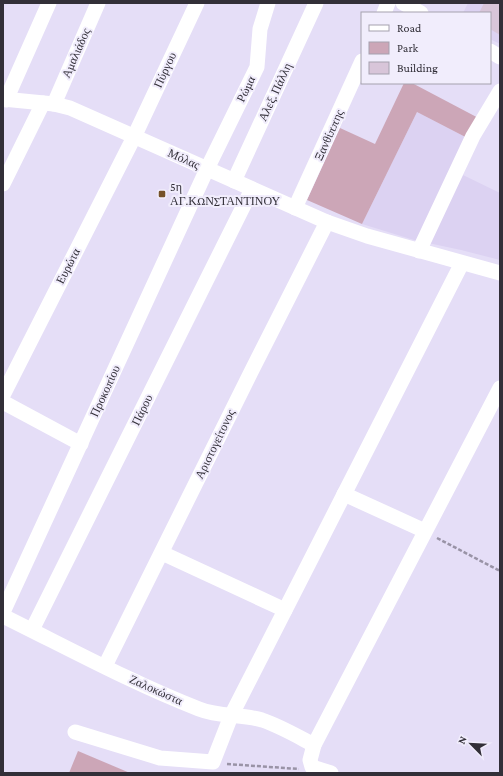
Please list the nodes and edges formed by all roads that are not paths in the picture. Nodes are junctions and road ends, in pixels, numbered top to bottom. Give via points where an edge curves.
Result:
1 (49, 3) edge
2 (98, 3) edge
3 (197, 3) edge
4 (268, 3) edge
5 (316, 3) edge
6 (402, 3) edge
7 (419, 12) edge
8 (491, 52) edge
9 (500, 57) edge
10 (361, 63) edge
11 (500, 91) edge
12 (5, 100) edge
13 (48, 103) junction
14 (134, 137) junction
15 (207, 169) junction
16 (234, 181) junction
17 (3, 184) edge
18 (252, 189) junction
19 (295, 208) junction
20 (327, 222) junction
21 (419, 251) junction
22 (462, 263) junction
23 (500, 273) edge
24 (500, 388) edge
25 (3, 395) edge
26 (3, 402) edge
27 (81, 444) junction
28 (344, 494) junction
29 (425, 531) junction
30 (162, 553) junction
31 (285, 610) junction
32 (3, 612) edge
33 (3, 616) edge
34 (32, 630) junction
35 (105, 666) junction
36 (230, 716) junction
37 (75, 732) dead end
38 (314, 745) junction
39 (331, 773) edge

1 - 12 street
2 - 13 street, Αμαλιάδος
3 - 14 street, Πύργου
4 - 15 street, Ρώμα via 259,34 257,67
5 - 16 street, Αλεξ. Πάλλη
6 - 7 street
8 - 9 street
10 - 19 street, Ξανθίππης
11 - 21 street via 473,136
12 - 13 street, Μόλας
13 - 14 street, Μόλας via 78,111
13 - 17 street, Αμαλιάδος
14 - 15 street, Μόλας
14 - 25 street, Ευρώτα
15 - 16 street, Μόλας
15 - 27 street, Προκοπίου
16 - 18 street, Μόλας
18 - 19 street, Μόλας
18 - 34 street, Πάρου
19 - 20 street, Μόλας
20 - 21 street, Μόλας
20 - 30 street, Αριστογείτονος
21 - 22 street, Μόλας
22 - 23 street, Μόλας
22 - 28 street
24 - 29 street
26 - 27 street
27 - 32 street, Προκοπίου
28 - 29 street
28 - 31 street
29 - 38 street
30 - 31 street
30 - 35 street, Αριστογείτονος
31 - 36 street
33 - 34 street, Ζαλοκώστα
34 - 35 street, Ζαλοκώστα
35 - 36 street, Ζαλοκώστα via 212,714
36 - 37 street via 213,762 160,758
36 - 38 street, Ζαλοκώστα via 262,720
38 - 39 street via 310,760 312,767

